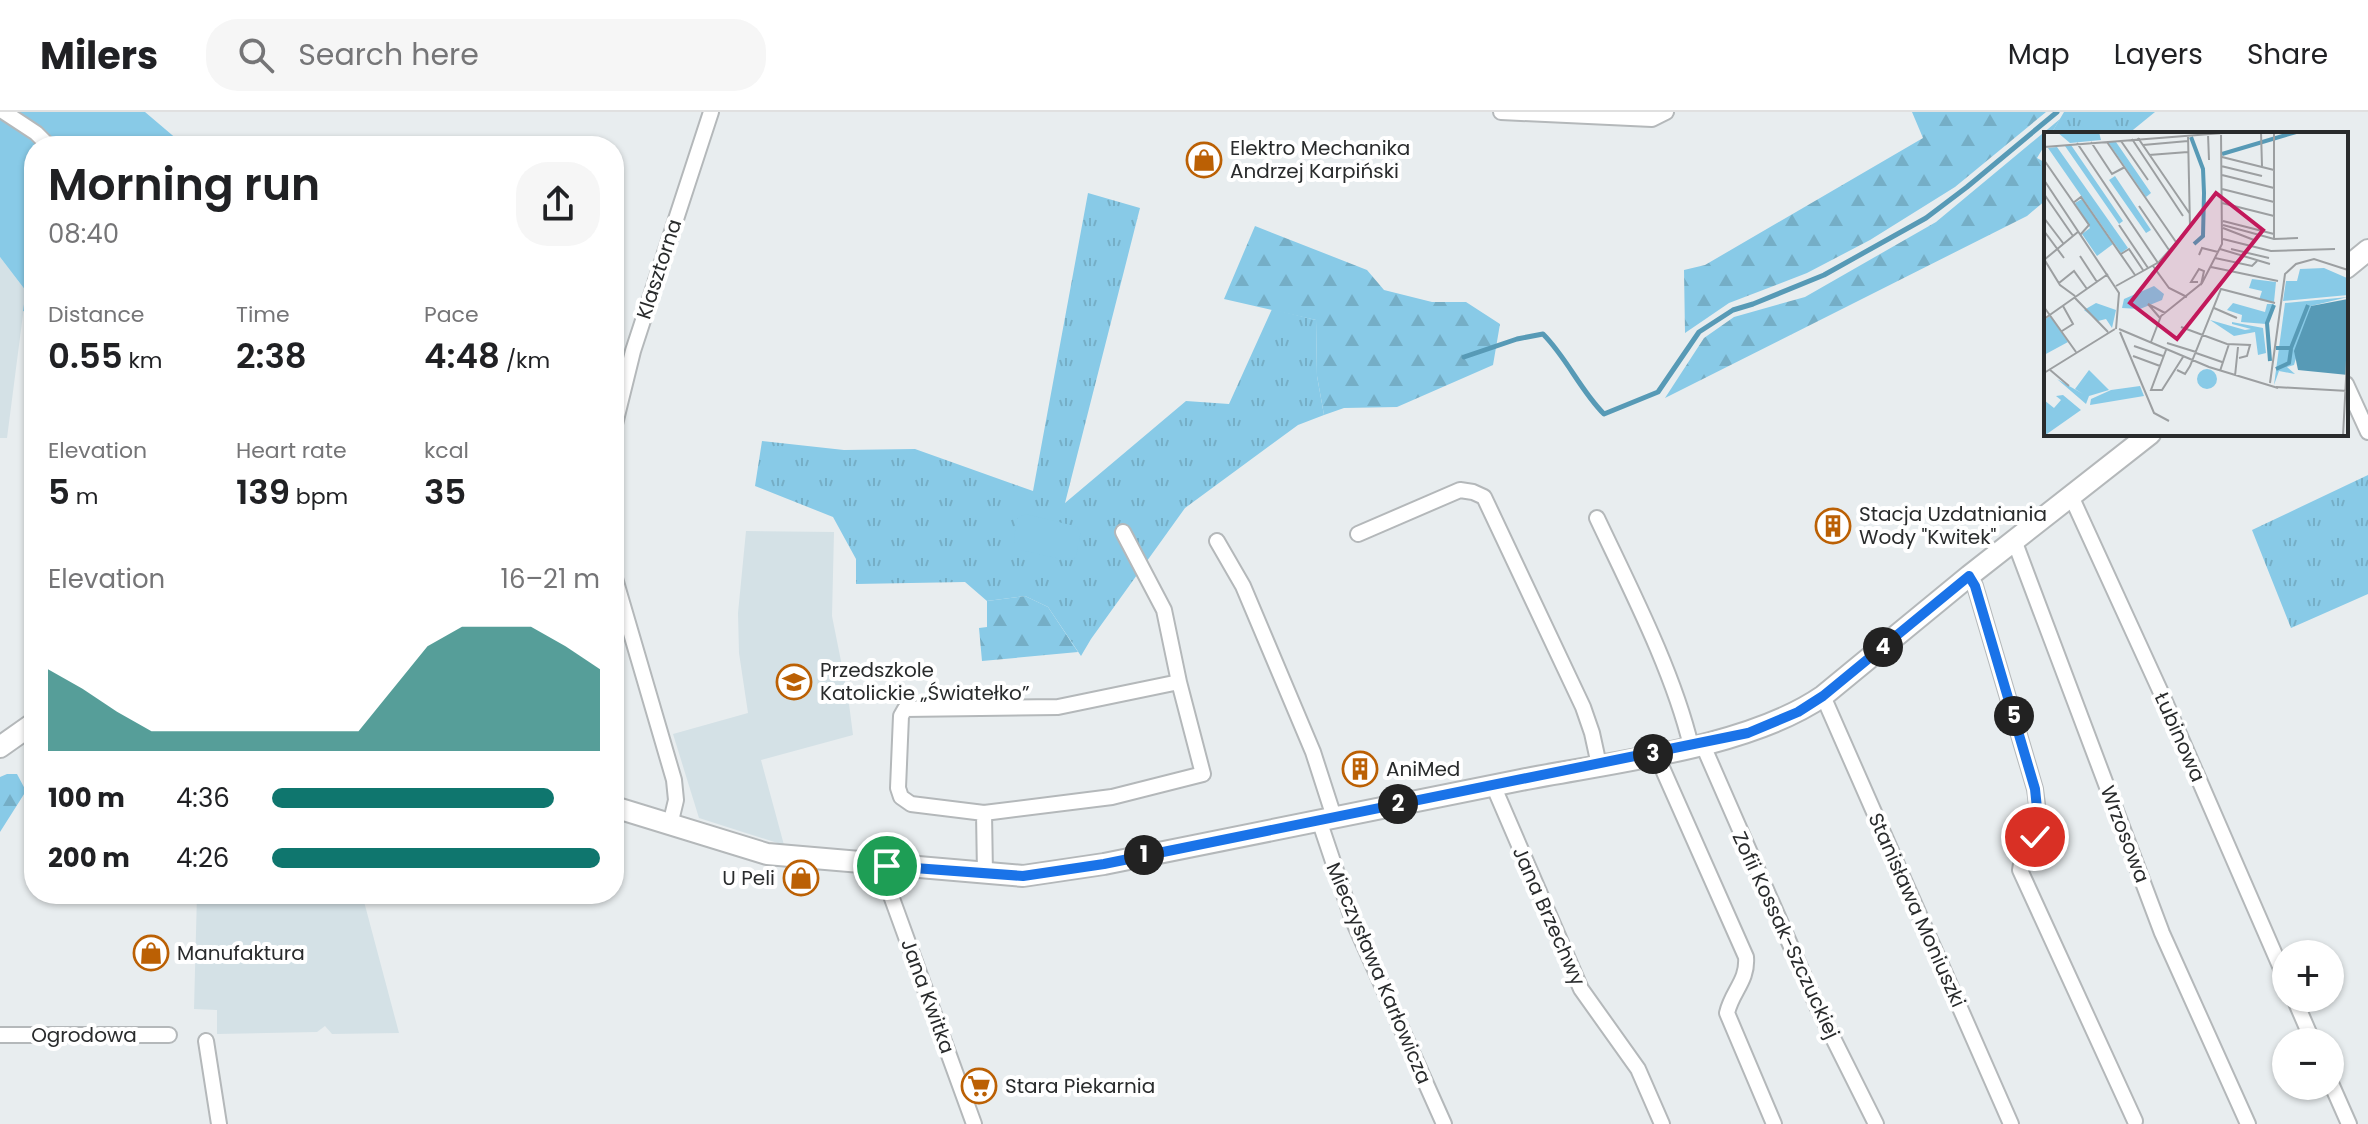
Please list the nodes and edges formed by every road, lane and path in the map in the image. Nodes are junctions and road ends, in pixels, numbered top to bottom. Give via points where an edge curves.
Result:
1 (4, 112) edge
2 (711, 112) edge
3 (1501, 112) edge
4 (1666, 112) edge
5 (39, 136) edge
6 (2368, 250) edge
7 (2348, 266) edge
8 (624, 387) edge
9 (2348, 388) edge
10 (2368, 432) edge
11 (2147, 436) edge
12 (2071, 496) junction
13 (1597, 518) dead end
14 (1123, 532) dead end
15 (1358, 534) dead end
16 (2014, 540) junction
17 (1217, 541) dead end
18 (1969, 576) junction
19 (624, 609) edge
20 (1179, 682) junction
21 (1823, 696) junction
22 (24, 730) edge
23 (1696, 745) junction
24 (0, 747) edge
25 (1656, 754) junction
26 (1599, 765) junction
27 (1493, 785) junction
28 (624, 810) edge
29 (984, 813) junction
30 (1327, 818) junction
31 (670, 825) junction
32 (887, 866) junction
33 (985, 874) junction
34 (2272, 948) edge
35 (0, 1035) edge
36 (169, 1035) dead end
37 (206, 1041) dead end
38 (2338, 1100) edge
39 (2135, 1121) dead end
40 (219, 1124) edge
41 (974, 1124) edge
42 (1444, 1124) edge
43 (1662, 1124) edge
44 (1774, 1124) edge
45 (1876, 1124) edge
46 (2011, 1124) edge
47 (2248, 1124) edge
48 (2349, 1124) edge

1 - 5 street
2 - 8 street, Klasztorna
3 - 4 street via 1652,119
6 - 7 street
9 - 10 street
11 - 12 street
12 - 16 street
12 - 34 street, Łubinowa
13 - 23 street, Zofii Kossak-Szczuckiej
14 - 20 street via 1164,610
15 - 26 street via 1460,490 1484,497 1583,707
16 - 18 street
16 - 47 street, Wrzosowa via 2162,933
17 - 30 street, Mieczysława Karłowicza via 1243,586 1313,752
18 - 21 street
18 - 39 street via 2035,789 2035,837 2020,870
19 - 31 street via 674,780
20 - 29 street via 1203,774 1112,797
20 - 29 street via 1058,707 905,709 901,797 911,804
21 - 23 street via 1748,733
21 - 46 street, Stanisława Moniuszki
22 - 24 street
23 - 25 street
23 - 45 street, Zofii Kossak-Szczuckiej
25 - 26 street
25 - 44 street via 1746,957 1747,971 1727,1013
26 - 27 street
27 - 30 street
27 - 43 street, Jana Brzechwy via 1581,989 1638,1069
28 - 31 street
29 - 33 street
30 - 33 street via 1104,864 1023,876
30 - 42 street, Mieczysława Karłowicza via 1352,918
31 - 32 street via 767,854
32 - 33 street
32 - 41 street, Jana Kwitka via 890,893
35 - 36 street, Ogrodowa
37 - 40 street
38 - 48 street

